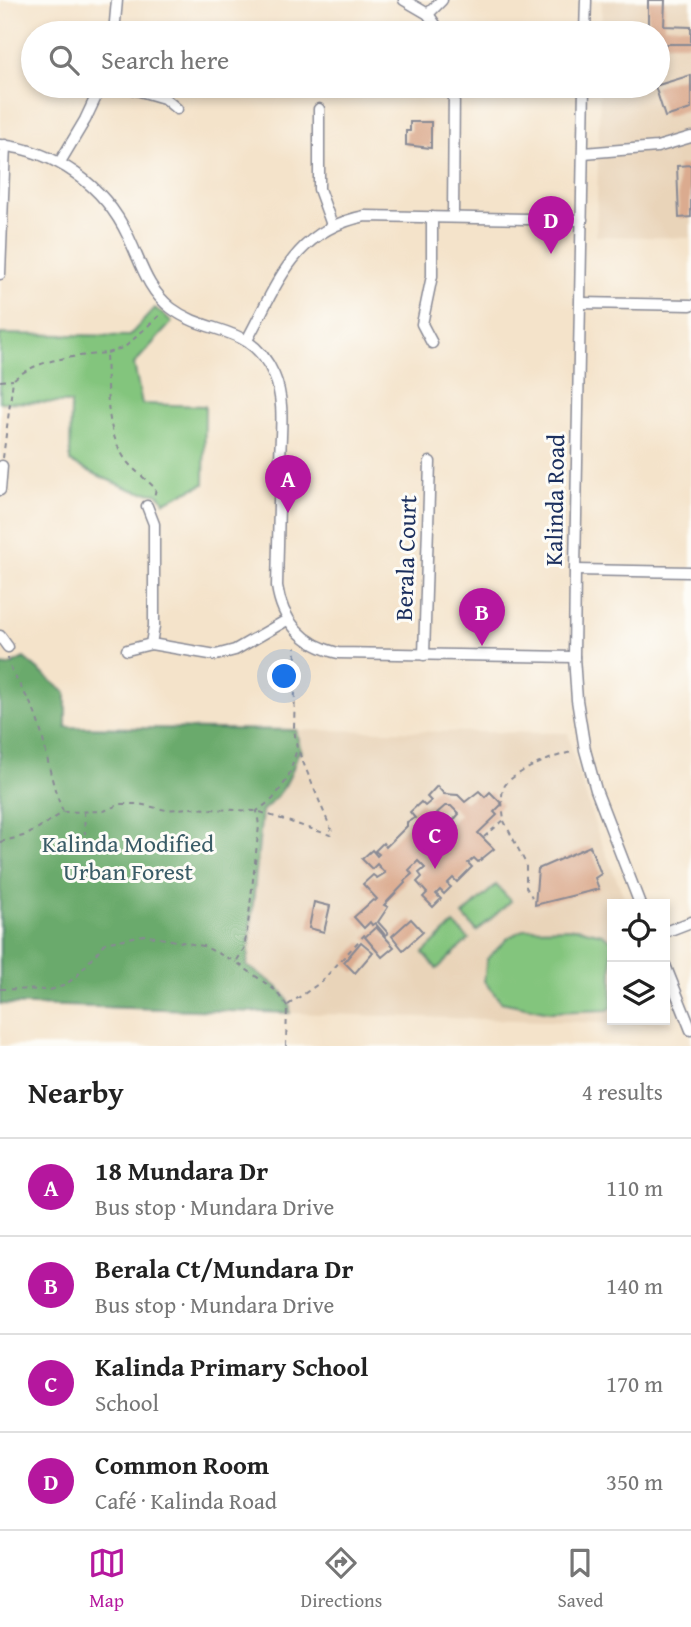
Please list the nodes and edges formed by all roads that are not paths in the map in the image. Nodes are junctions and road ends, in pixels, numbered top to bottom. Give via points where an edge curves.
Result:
1 (117, 0) edge
2 (404, 0) edge
3 (442, 0) edge
4 (586, 0) edge
5 (428, 14) junction
6 (115, 21) edge
7 (433, 21) edge
8 (585, 21) edge
9 (95, 98) edge
10 (164, 98) edge
11 (454, 98) edge
12 (584, 98) edge
13 (177, 109) dead end
14 (319, 109) dead end
15 (691, 136) edge
16 (2, 145) edge
17 (584, 153) junction
18 (60, 162) junction
19 (453, 216) junction
20 (432, 217) junction
21 (582, 220) junction
22 (332, 225) junction
23 (0, 274) edge
24 (581, 303) junction
25 (691, 305) edge
26 (247, 340) junction
27 (432, 343) dead end
28 (430, 462) dead end
29 (2, 466) road end
30 (0, 490) edge
31 (147, 506) road end
32 (575, 570) junction
33 (691, 572) edge
34 (287, 620) junction
35 (0, 636) edge
36 (152, 644) junction
37 (8, 647) road end
38 (127, 650) dead end
39 (424, 655) junction
40 (574, 657) junction
41 (638, 899) edge
42 (691, 922) edge
43 (670, 930) edge
44 (670, 978) edge
45 (691, 1030) edge

1 - 6 street
2 - 5 street
3 - 5 street
4 - 8 street
5 - 7 street
9 - 18 street
10 - 13 street
11 - 19 street
12 - 17 street, Kalinda Road
14 - 22 street via 319,189
15 - 17 street via 657,147
16 - 18 street
16 - 23 street
17 - 21 street, Kalinda Road
18 - 26 street via 109,204 149,283 170,307
19 - 20 street
19 - 21 street
20 - 22 street via 365,216
20 - 27 street via 432,276 422,324
21 - 24 street, Kalinda Road
22 - 26 street via 311,238 294,257
24 - 25 street
24 - 32 street, Kalinda Road
26 - 34 street via 268,362 280,392 278,586
28 - 39 street, Berala Court
29 - 30 street
31 - 36 street via 154,524
32 - 33 street
32 - 40 street, Kalinda Road
34 - 36 street via 235,650 216,654
34 - 39 street via 326,650
35 - 37 street
36 - 38 street
39 - 40 street
40 - 41 street, Kalinda Road via 585,750
42 - 43 street
44 - 45 street

